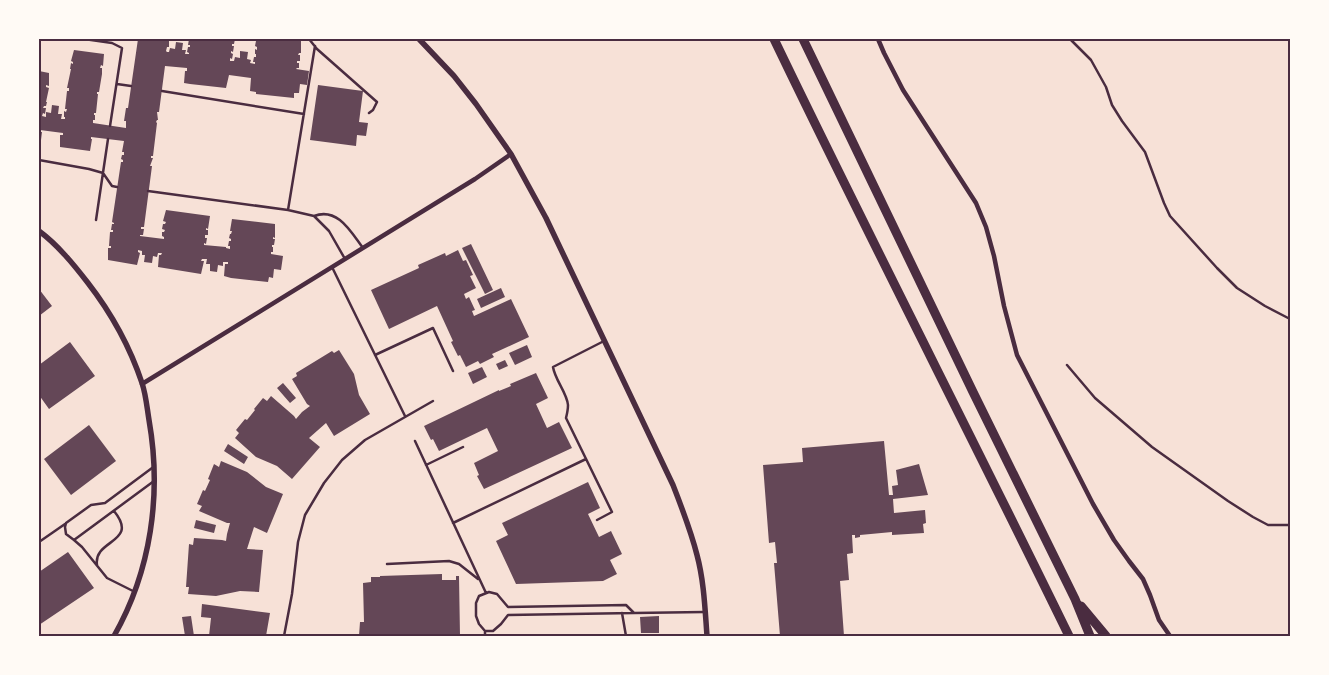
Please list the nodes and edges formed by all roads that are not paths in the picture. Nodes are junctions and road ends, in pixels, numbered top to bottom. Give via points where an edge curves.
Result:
1 (84, 39) edge
2 (309, 39) edge
3 (420, 39) edge
4 (774, 39) edge
5 (803, 39) edge
6 (878, 39) edge
7 (1070, 39) edge
8 (315, 46) junction
9 (117, 84) junction
10 (131, 86) dead end
11 (162, 91) dead end
12 (369, 113) dead end
13 (304, 114) junction
14 (110, 126) dead end
15 (108, 139) dead end
16 (511, 154) junction
17 (39, 160) edge
18 (102, 173) junction
19 (118, 187) dead end
20 (148, 191) dead end
21 (288, 210) junction
22 (314, 216) junction
23 (96, 220) dead end
24 (39, 231) edge
25 (363, 248) junction
26 (344, 259) junction
27 (332, 267) junction
28 (1290, 319) edge
29 (604, 341) junction
30 (375, 355) junction
31 (1067, 365) dead end
32 (453, 371) dead end
33 (142, 384) junction
34 (433, 401) dead end
35 (406, 416) junction
36 (415, 441) dead end
37 (463, 448) dead end
38 (586, 459) junction
39 (426, 465) junction
40 (154, 466) junction
41 (155, 480) junction
42 (114, 511) junction
43 (597, 520) dead end
44 (66, 523) junction
45 (453, 524) junction
46 (1290, 525) edge
47 (74, 540) junction
48 (39, 542) edge
49 (387, 564) dead end
50 (98, 566) junction
51 (480, 580) junction
52 (134, 591) junction
53 (486, 593) junction
54 (1075, 599) junction
55 (705, 612) junction
56 (622, 613) junction
57 (634, 613) junction
58 (485, 631) junction
59 (114, 636) edge
60 (284, 636) edge
61 (485, 636) edge
62 (626, 636) edge
63 (707, 636) edge
64 (1069, 636) edge
65 (1090, 636) edge
66 (1106, 636) edge
67 (1170, 636) edge

1 - 9 lane via 112,43 122,48
2 - 8 lane
3 - 16 street via 454,76
4 - 64 highway
5 - 54 highway
6 - 67 street via 903,90 976,203 994,256 1017,355 1093,504 1143,579 1159,620
7 - 28 lane via 1091,60 1112,105 1145,152 1170,216 1237,288
8 - 12 lane via 378,102
8 - 13 lane
9 - 10 lane
9 - 14 lane
11 - 13 lane
13 - 21 lane
15 - 18 lane
16 - 25 street
16 - 29 street via 546,218
17 - 18 lane
18 - 19 lane via 112,186
18 - 23 lane
20 - 21 lane
21 - 22 lane
22 - 25 lane via 331,215 341,220
22 - 26 lane via 329,231
24 - 33 street via 73,264 113,318
25 - 26 street
26 - 27 street
27 - 30 lane
27 - 33 street
29 - 38 lane via 553,367 568,405 566,418
29 - 55 street via 689,527 698,556
30 - 32 lane via 433,328
30 - 35 lane
31 - 46 lane via 1095,398 1152,447 1253,518 1268,525
33 - 40 street
34 - 35 lane
35 - 60 lane via 365,440 342,460 305,515
36 - 39 lane
37 - 39 lane
38 - 43 lane via 612,512
38 - 45 lane
39 - 45 lane
40 - 41 street
40 - 44 lane via 105,503 91,505
41 - 42 lane
41 - 52 street via 153,519 144,566
42 - 47 lane
42 - 50 lane via 121,521 122,531 99,553
44 - 47 lane via 66,534
44 - 48 lane
45 - 51 lane
47 - 50 lane
49 - 51 lane via 449,561 459,564
50 - 52 lane via 107,578
51 - 53 lane
52 - 59 street
53 - 57 lane via 497,594 508,607 626,605
53 - 58 lane via 479,596 476,603 476,616
54 - 65 highway
54 - 66 highway
55 - 57 lane
55 - 63 street
56 - 57 lane
56 - 58 lane via 508,615 493,631
56 - 62 lane
58 - 61 lane

